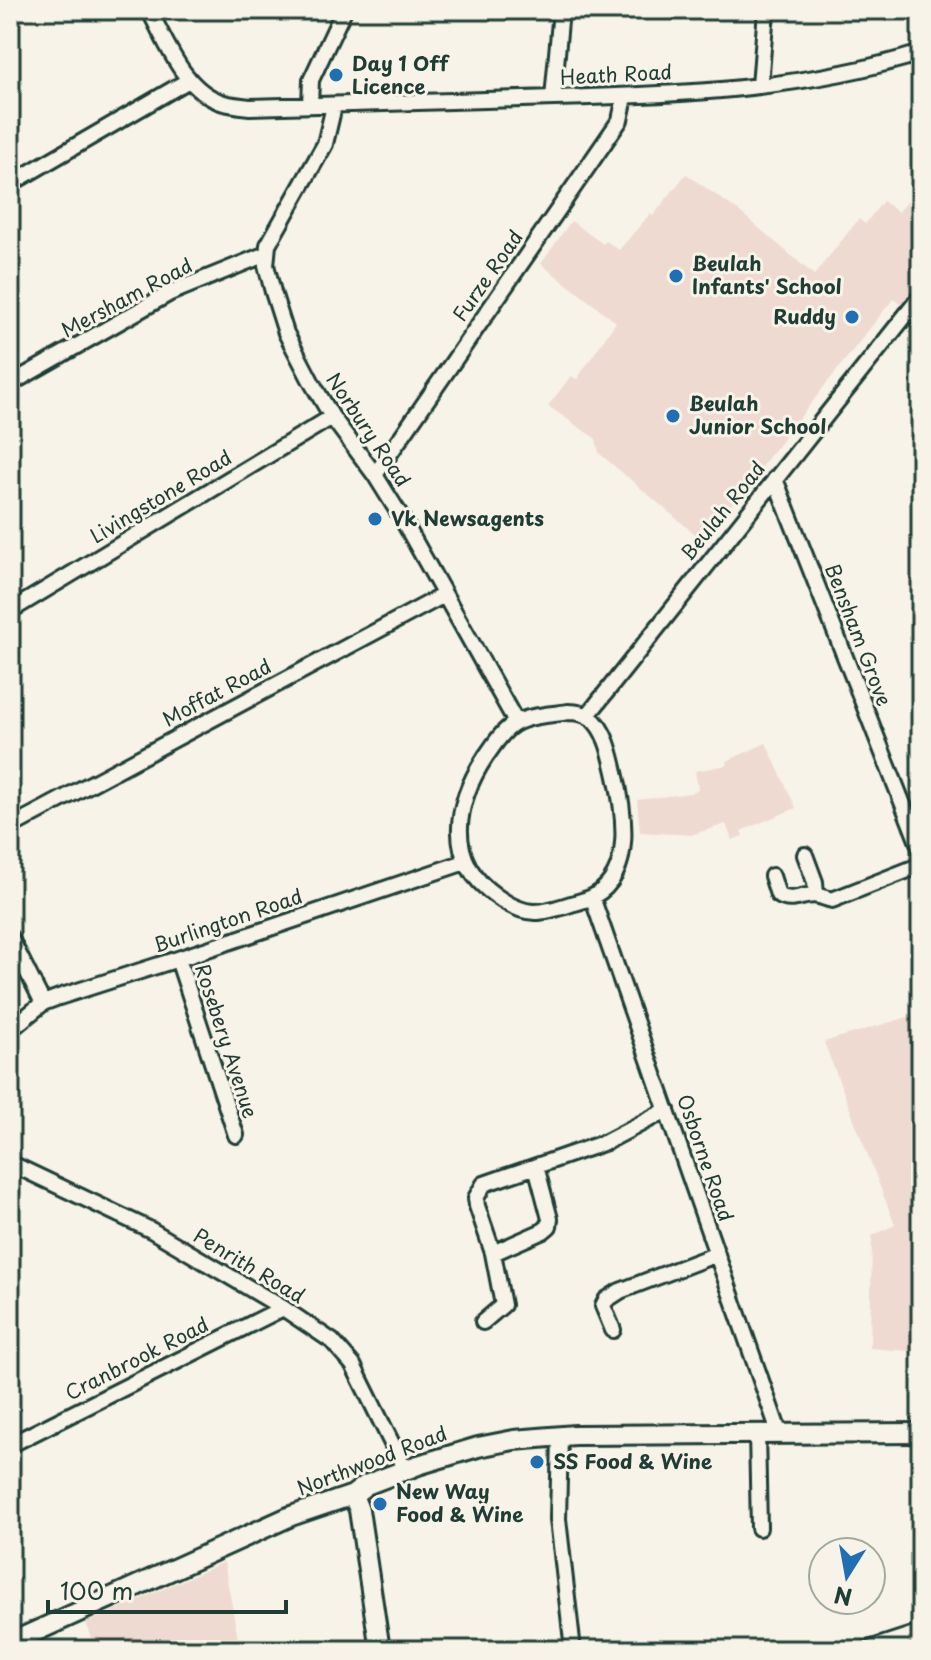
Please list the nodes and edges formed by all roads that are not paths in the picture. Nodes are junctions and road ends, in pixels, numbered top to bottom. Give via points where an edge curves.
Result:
1 (149, 10) edge
2 (344, 10) edge
3 (561, 10) edge
4 (766, 10) edge
5 (921, 53) edge
6 (189, 80) junction
7 (760, 86) junction
8 (625, 97) junction
9 (553, 98) junction
10 (310, 105) junction
11 (334, 106) junction
12 (10, 184) edge
13 (266, 254) junction
14 (921, 296) edge
15 (10, 384) edge
16 (332, 417) junction
17 (375, 475) junction
18 (775, 479) junction
19 (444, 595) junction
20 (10, 611) edge
21 (588, 715) junction
22 (516, 722) junction
23 (10, 827) edge
24 (921, 850) edge
25 (805, 855) dead end
26 (465, 862) junction
27 (921, 865) edge
28 (772, 876) dead end
29 (816, 895) junction
30 (592, 897) junction
31 (10, 937) edge
32 (178, 959) junction
33 (43, 1003) junction
34 (10, 1030) edge
35 (667, 1110) junction
36 (236, 1135) dead end
37 (10, 1163) edge
38 (536, 1166) junction
39 (493, 1253) junction
40 (717, 1254) junction
41 (283, 1308) junction
42 (483, 1322) dead end
43 (613, 1330) dead end
44 (757, 1433) junction
45 (777, 1433) junction
46 (921, 1433) edge
47 (560, 1437) junction
48 (10, 1445) edge
49 (405, 1470) junction
50 (353, 1495) junction
51 (759, 1528) dead end
52 (921, 1632) edge
53 (10, 1643) edge
54 (380, 1650) edge
55 (573, 1650) edge
56 (866, 1650) edge

1 - 6 street
2 - 10 street via 311,80
3 - 9 street
4 - 7 street
5 - 7 street, Heath Road via 843,75
6 - 10 street, Heath Road via 222,103
6 - 12 street
7 - 8 street, Heath Road
8 - 9 street, Heath Road
8 - 17 street, Furze Road via 614,130
9 - 11 street, Heath Road
10 - 11 street, Heath Road
11 - 13 street via 325,144
13 - 15 street, Mersham Road via 170,293
13 - 16 street, Norbury Road via 286,333
14 - 18 street, Beulah Road
16 - 17 street, Norbury Road
16 - 20 street, Livingstone Road
17 - 19 street, Norbury Road
18 - 21 street, Beulah Road
18 - 24 street, Bensham Grove
19 - 22 street, Norbury Road
19 - 23 street, Moffat Road
21 - 22 street via 568,712
21 - 30 street via 612,758 624,836 618,868
22 - 26 street via 493,746 468,790 459,827
25 - 29 street
26 - 30 street via 488,891 522,910 542,911
26 - 32 street, Burlington Road
27 - 29 street via 832,900
28 - 29 street via 784,899
30 - 35 street, Osborne Road
31 - 33 street
32 - 33 street, Burlington Road
32 - 36 street, Rosebery Avenue
33 - 34 street, Burlington Road
35 - 38 street via 606,1142
35 - 40 street, Osborne Road
37 - 41 street, Penrith Road via 151,1230
38 - 39 street via 549,1226
38 - 39 street via 484,1184 478,1191 477,1206
39 - 42 street via 503,1305
40 - 43 street via 606,1300 603,1306
40 - 45 street, Osborne Road
41 - 48 street, Cranbrook Road
41 - 49 street, Penrith Road via 346,1355
44 - 45 street, Northwood Road
44 - 47 street, Northwood Road
44 - 51 street
45 - 46 street, Northwood Road
47 - 49 street, Northwood Road via 497,1443
47 - 55 street via 558,1519
49 - 50 street, Northwood Road
50 - 53 street, Northwood Road via 257,1530
50 - 54 street
52 - 56 street

